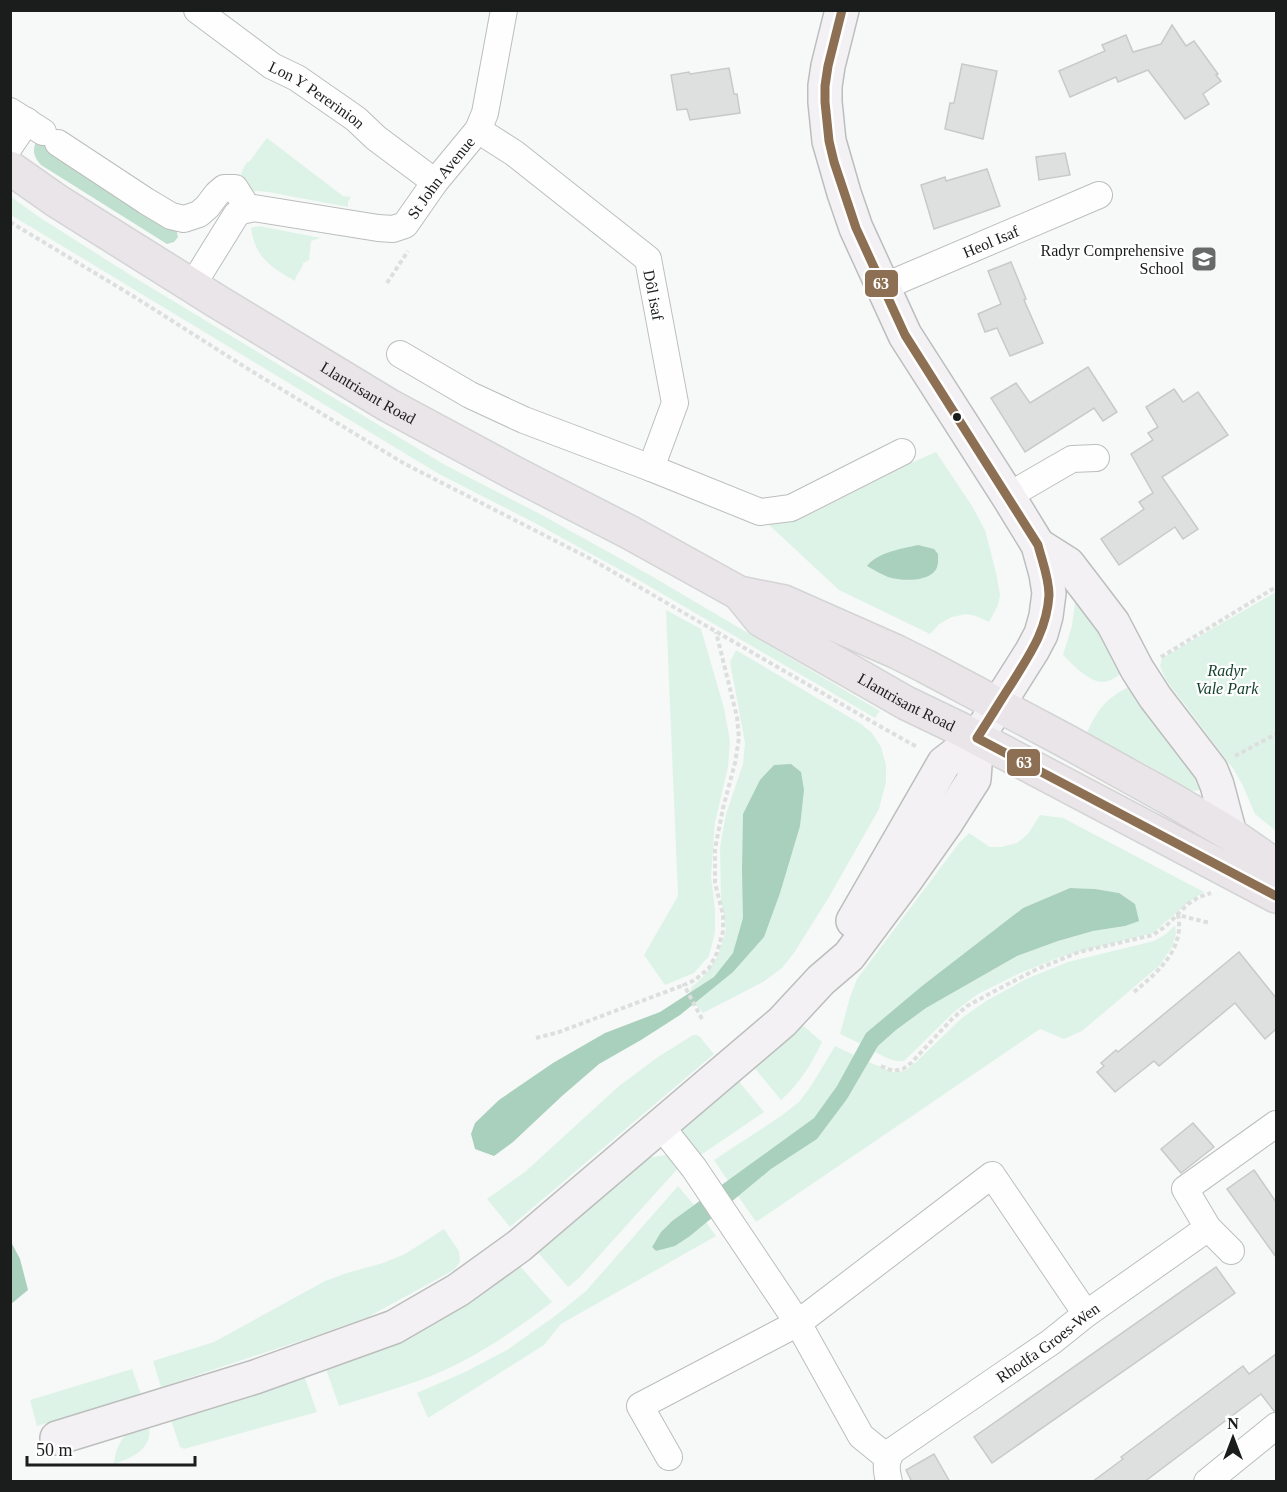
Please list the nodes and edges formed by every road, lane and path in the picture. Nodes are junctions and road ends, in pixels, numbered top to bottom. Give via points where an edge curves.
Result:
1 (197, 10) edge
2 (504, 10) edge
3 (842, 10) edge
4 (35, 127) edge
5 (478, 130) junction
6 (10, 146) edge
7 (10, 168) edge
8 (435, 182) junction
9 (1099, 195) dead end
10 (248, 209) junction
11 (10, 222) edge
12 (408, 251) dead end
13 (387, 283) dead end
14 (192, 286) junction
15 (883, 287) junction
16 (400, 354) dead end
17 (902, 452) dead end
18 (1096, 458) dead end
19 (651, 468) junction
20 (1008, 496) junction
21 (1038, 545) junction
22 (1276, 586) edge
23 (739, 593) junction
24 (716, 631) junction
25 (1155, 660) dead end
26 (998, 705) junction
27 (1276, 734) edge
28 (977, 738) junction
29 (917, 747) dead end
30 (1229, 759) dead end
31 (1230, 834) junction
32 (1276, 866) edge
33 (1216, 891) dead end
34 (1276, 896) edge
35 (1178, 915) junction
36 (1210, 923) dead end
37 (684, 985) junction
38 (1134, 992) dead end
39 (702, 1019) dead end
40 (536, 1038) dead end
41 (881, 1066) dead end
42 (660, 1125) junction
43 (1276, 1125) edge
44 (1208, 1228) junction
45 (1231, 1251) dead end
46 (1086, 1314) junction
47 (798, 1323) junction
48 (1276, 1426) edge
49 (57, 1438) dead end
50 (669, 1457) dead end
51 (889, 1470) edge
52 (1207, 1482) edge

1 - 8 street, Lon Y Pererinion via 272,66 297,78 356,119
2 - 5 street, St John Avenue via 485,113
3 - 15 street via 825,86 829,141 856,228
4 - 6 street
4 - 10 street via 171,216 184,219 199,214 224,188 235,188
5 - 8 street, St John Avenue
5 - 19 street, Dôl isaf via 514,153 648,259 675,404
7 - 14 main road, Llantrisant Road
8 - 10 street, St John Avenue via 405,225 393,229
9 - 15 street, Heol Isaf
10 - 14 street via 236,215
11 - 24 path via 405,464 590,558
12 - 13 path
14 - 23 main road, Llantrisant Road via 388,405
15 - 20 street via 917,356
16 - 19 street via 470,395 524,420
17 - 19 street via 791,508 760,512
18 - 20 street via 1072,459
20 - 21 street
21 - 26 street via 1049,593 1046,616 1032,651
21 - 31 street via 1068,564 1085,586 1113,623 1155,697 1211,770
22 - 25 path
23 - 26 main road, Llantrisant Road via 784,602 897,652
23 - 28 main road, Llantrisant Road via 761,620 906,703
24 - 29 path
24 - 37 path via 739,738 715,849 715,883 723,931 709,968
26 - 28 street
26 - 31 main road, Llantrisant Road
27 - 30 path
28 - 34 main road, Llantrisant Road
28 - 42 street via 944,762 821,980 782,1022
31 - 32 main road, Llantrisant Road
33 - 35 path via 1199,897
35 - 36 path
35 - 38 path via 1175,948
35 - 41 path via 1154,935 1078,952 1017,980 967,1006 903,1069 893,1071
37 - 39 path
37 - 40 path
42 - 47 street via 694,1168
42 - 49 street via 519,1246 458,1290 394,1327 255,1377
43 - 44 street via 1185,1189
44 - 45 street
44 - 46 street, Rhodfa Groes-Wen
46 - 47 street via 992,1175
46 - 51 street, Rhodfa Groes-Wen via 892,1451
47 - 50 street via 640,1406
47 - 51 street via 861,1436
48 - 52 street

